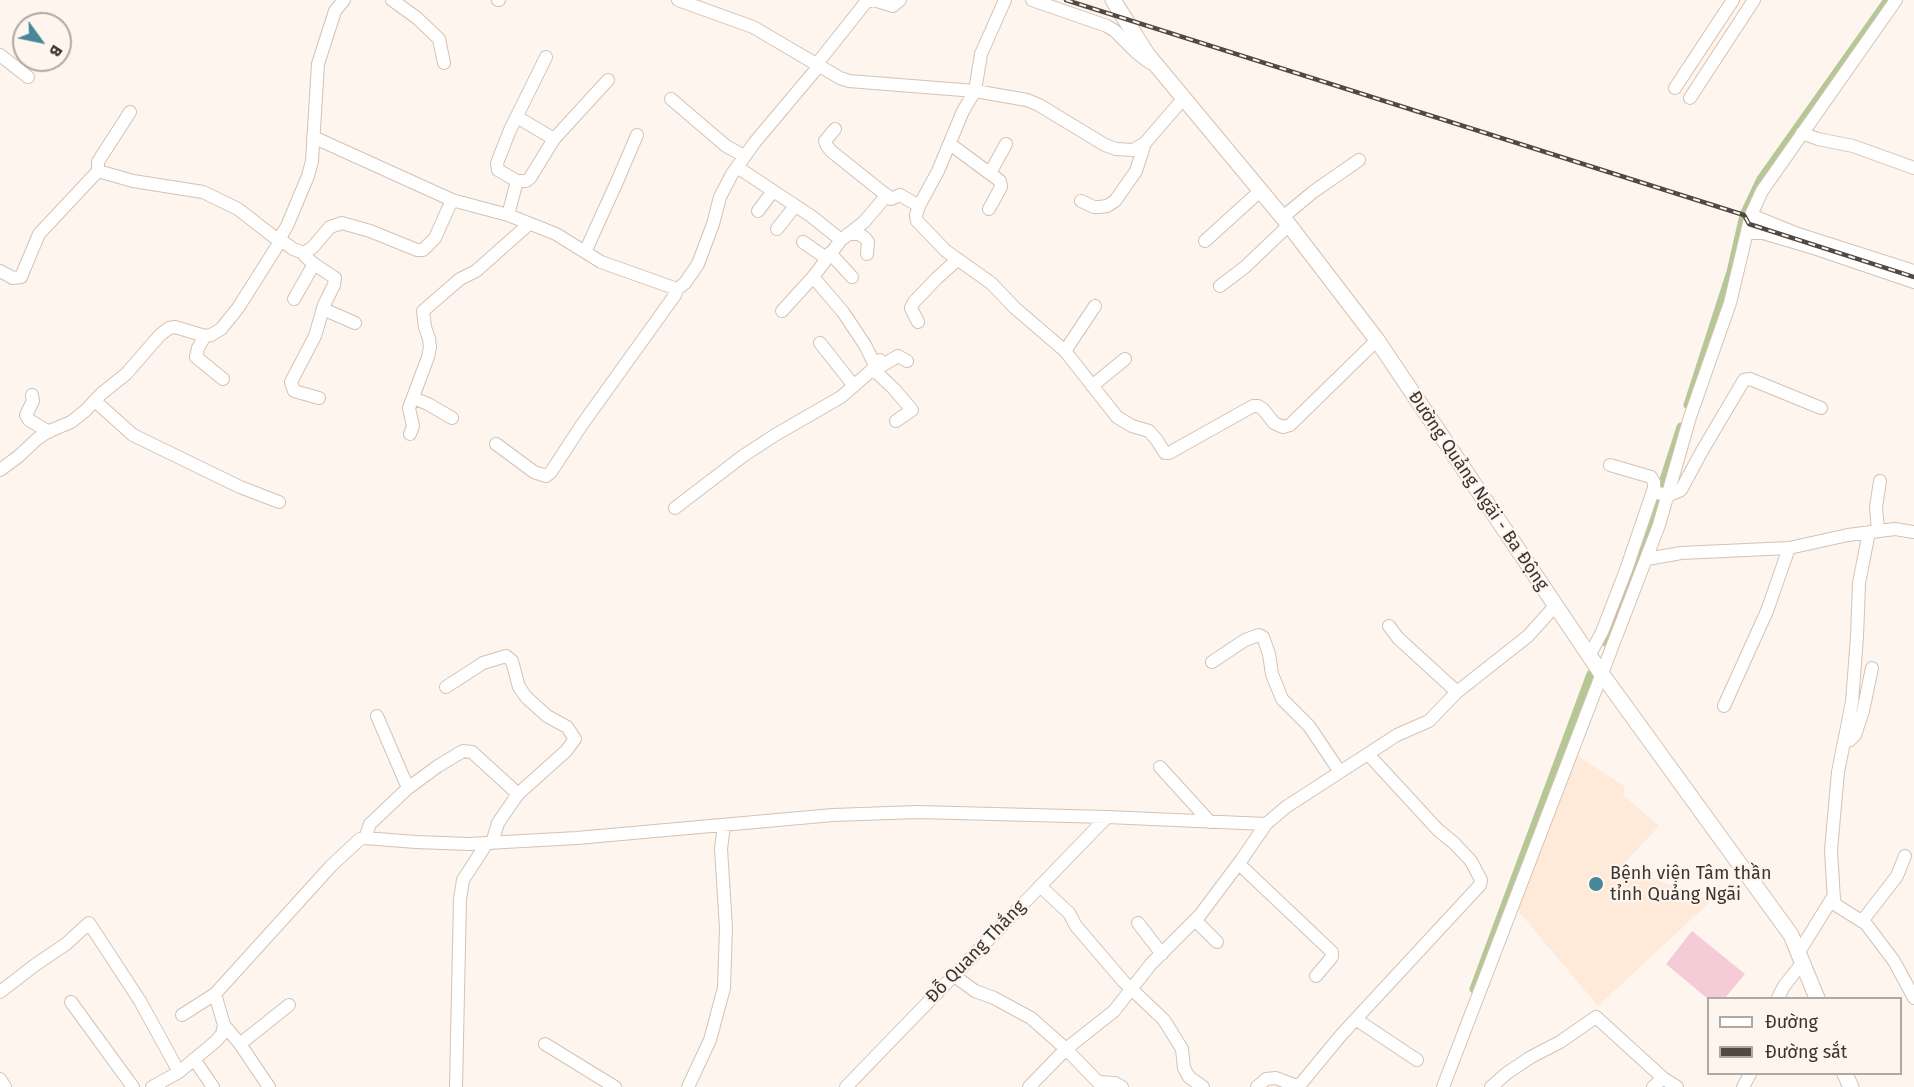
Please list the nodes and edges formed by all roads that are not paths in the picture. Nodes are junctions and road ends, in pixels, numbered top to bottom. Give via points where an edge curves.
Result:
1 (344, 0) edge
2 (392, 0) edge
3 (678, 0) edge
4 (900, 0) edge
5 (1005, 0) edge
6 (1032, 0) edge
7 (1113, 0) edge
8 (1733, 0) edge
9 (1754, 0) edge
10 (1896, 0) edge
11 (0, 55) edge
12 (546, 57) dead end
13 (444, 63) dead end
14 (817, 66) junction
15 (1164, 72) junction
16 (28, 77) dead end
17 (608, 80) dead end
18 (1675, 88) dead end
19 (975, 91) junction
20 (1690, 98) dead end
21 (671, 99) dead end
22 (1183, 99) junction
23 (130, 112) dead end
24 (517, 117) junction
25 (835, 129) dead end
26 (1802, 133) junction
27 (637, 135) dead end
28 (314, 137) junction
29 (554, 139) junction
30 (1145, 143) junction
31 (950, 144) junction
32 (1006, 144) dead end
33 (744, 156) junction
34 (1359, 160) dead end
35 (737, 167) junction
36 (1914, 168) edge
37 (98, 171) junction
38 (990, 173) junction
39 (517, 181) junction
40 (773, 190) junction
41 (1260, 191) junction
42 (887, 195) junction
43 (452, 200) junction
44 (1081, 201) dead end
45 (795, 206) junction
46 (919, 206) junction
47 (989, 209) dead end
48 (758, 212) dead end
49 (1751, 214) junction
50 (508, 215) junction
51 (1286, 221) junction
52 (529, 224) junction
53 (777, 229) dead end
54 (1747, 233) junction
55 (845, 237) junction
56 (279, 239) junction
57 (1205, 241) dead end
58 (803, 242) dead end
59 (585, 252) junction
60 (304, 253) junction
61 (867, 254) dead end
62 (828, 256) junction
63 (957, 260) junction
64 (314, 264) junction
65 (0, 271) edge
66 (1914, 271) edge
67 (813, 276) junction
68 (852, 277) dead end
69 (1914, 282) edge
70 (1220, 286) dead end
71 (677, 288) junction
72 (294, 299) dead end
73 (1095, 306) dead end
74 (323, 309) junction
75 (782, 311) dead end
76 (355, 322) dead end
77 (918, 322) dead end
78 (205, 336) junction
79 (1377, 340) junction
80 (820, 343) dead end
81 (1065, 351) junction
82 (1125, 359) dead end
83 (907, 361) dead end
84 (873, 366) junction
85 (223, 379) dead end
86 (854, 386) junction
87 (1092, 386) junction
88 (32, 395) dead end
89 (319, 398) dead end
90 (413, 398) junction
91 (95, 401) junction
92 (1821, 408) dead end
93 (452, 418) dead end
94 (896, 421) dead end
95 (49, 432) junction
96 (410, 434) dead end
97 (496, 444) dead end
98 (1610, 465) dead end
99 (0, 470) edge
100 (1880, 481) dead end
101 (1660, 493) junction
102 (279, 502) dead end
103 (675, 508) dead end
104 (1873, 531) junction
105 (1914, 532) edge
106 (1789, 548) junction
107 (1647, 559) junction
108 (1555, 606) junction
109 (1389, 626) dead end
110 (1589, 656) junction
111 (1212, 662) dead end
112 (1872, 668) dead end
113 (1601, 673) junction
114 (446, 687) dead end
115 (1457, 692) junction
116 (1724, 706) dead end
117 (376, 716) dead end
118 (1844, 742) junction
119 (1368, 754) junction
120 (1160, 767) dead end
121 (1340, 772) junction
122 (408, 788) junction
123 (518, 794) junction
124 (1107, 817) junction
125 (1210, 822) junction
126 (1266, 824) junction
127 (724, 825) junction
128 (364, 838) junction
129 (489, 843) junction
130 (1905, 856) dead end
131 (1239, 864) junction
132 (1040, 886) junction
133 (1833, 897) junction
134 (1195, 920) junction
135 (1863, 922) junction
136 (1138, 923) dead end
137 (1217, 942) dead end
138 (1162, 954) junction
139 (1801, 957) junction
140 (953, 975) junction
141 (1316, 976) dead end
142 (1132, 989) junction
143 (0, 992) edge
144 (215, 994) junction
145 (1779, 997) edge
146 (1816, 997) edge
147 (1914, 998) edge
148 (71, 1002) dead end
149 (289, 1005) dead end
150 (182, 1014) dead end
151 (1357, 1020) junction
152 (224, 1025) junction
153 (240, 1044) junction
154 (545, 1044) dead end
155 (1066, 1049) junction
156 (194, 1059) junction
157 (1418, 1060) dead end
158 (179, 1072) junction
159 (1663, 1078) junction
160 (133, 1087) edge
161 (152, 1087) edge
162 (213, 1087) edge
163 (269, 1087) edge
164 (456, 1087) edge
165 (615, 1087) edge
166 (688, 1087) edge
167 (846, 1087) edge
168 (1029, 1087) edge
169 (1122, 1087) edge
170 (1203, 1087) edge
171 (1257, 1087) edge
172 (1299, 1087) edge
173 (1443, 1087) edge
174 (1491, 1087) edge
175 (1653, 1087) edge
176 (1677, 1087) edge

1 - 28 street via 335,11 318,64
2 - 13 street via 439,39
3 - 14 street via 753,27
4 - 14 street via 893,6 874,0 866,2
5 - 19 street via 981,54
6 - 15 street via 1107,26
7 - 15 main road, Đường Quảng Ngãi - Ba Động via 1147,54
8 - 18 street
9 - 20 street
10 - 26 street
11 - 16 street
12 - 24 street
14 - 19 street via 849,81
14 - 33 street
15 - 22 main road, Đường Quảng Ngãi - Ba Động
17 - 29 street
19 - 30 street via 1040,105 1116,149 1133,150
19 - 31 street
21 - 33 street via 726,146
22 - 30 street
22 - 41 main road, Đường Quảng Ngãi - Ba Động
23 - 37 street via 98,162
24 - 29 street
24 - 39 street via 496,167
25 - 42 street via 825,141 827,146
26 - 36 street
26 - 49 street
27 - 59 street
28 - 43 street
28 - 56 street via 308,176
29 - 39 street via 530,178
30 - 44 street via 1136,171 1115,201 1094,207
31 - 38 street
31 - 46 street
32 - 38 street
33 - 35 street
34 - 51 street via 1314,192
35 - 40 street
35 - 71 street via 720,197 698,264
37 - 56 street via 203,192 238,209
37 - 65 street via 39,234 21,277 13,278
38 - 47 street via 1002,183
39 - 50 street
40 - 45 street
40 - 48 street
41 - 51 main road, Đường Quảng Ngãi - Ba Động
41 - 57 street
42 - 46 street via 891,199 900,195
42 - 55 street
43 - 50 street
43 - 60 street via 435,238 423,249 342,224 330,227
45 - 53 street
45 - 55 street
46 - 63 street via 917,221
49 - 54 street
49 - 66 street via 1798,234
50 - 52 street
51 - 70 street via 1245,267
51 - 79 main road, Đường Quảng Ngãi - Ba Động
52 - 59 street via 556,234
52 - 90 street via 423,311 430,347
54 - 69 street via 1784,239
54 - 101 street via 1730,303
55 - 61 street via 859,234 865,238
55 - 62 street
56 - 60 street
56 - 78 street via 234,313 221,329
58 - 62 street
59 - 71 street via 614,267
60 - 64 street
62 - 67 street
62 - 68 street
63 - 77 street via 914,303
63 - 81 street via 991,283
64 - 72 street
64 - 74 street via 334,278
67 - 75 street
67 - 84 street via 865,345
71 - 97 street via 546,476 534,472
73 - 81 street
74 - 76 street
74 - 89 street via 315,336 291,382 294,391
78 - 85 street via 196,357
78 - 91 street via 169,328
79 - 87 street via 1290,425 1280,427 1263,409 1253,406 1169,453 1149,431 1117,417
79 - 108 main road, Đường Quảng Ngãi - Ba Động
80 - 86 street
81 - 87 street
82 - 87 street
83 - 84 street via 898,356
84 - 86 street
84 - 94 street via 912,410
86 - 103 street via 743,456
88 - 95 street via 26,415
90 - 93 street
90 - 96 street via 409,408 413,422
91 - 95 street via 71,422
91 - 102 street via 133,435
92 - 101 street via 1744,380 1681,490
95 - 99 street
98 - 101 street via 1651,477
100 - 104 street
101 - 107 street
101 - 110 street
104 - 105 street
104 - 106 street
104 - 118 street via 1859,584 1852,702
106 - 107 street via 1681,553
106 - 116 street via 1767,611
107 - 113 street
108 - 110 main road, Đường Quảng Ngãi - Ba Động
108 - 115 street via 1528,636
109 - 115 street
110 - 113 main road, Đường Quảng Ngãi - Ba Động
111 - 121 street via 1245,640 1263,637 1282,699 1309,726
112 - 118 street via 1855,735
113 - 139 main road, Đường Quảng Ngãi - Ba Động via 1791,935
113 - 173 street
114 - 123 street via 483,663 506,656 512,661 526,697 571,733 575,739 566,751
115 - 119 street via 1429,721
117 - 122 street
118 - 133 street via 1833,815
119 - 121 street
119 - 151 street via 1471,861 1482,880
120 - 125 street
121 - 126 street
122 - 123 street via 445,761 468,751
122 - 128 street via 370,824
123 - 129 street
124 - 125 street
124 - 127 street via 918,812
124 - 132 street, Đỗ Quang Thắng
125 - 126 street
126 - 131 street
127 - 129 street
127 - 166 street via 724,988 710,1040
128 - 129 street
128 - 144 street via 331,866
129 - 164 street via 463,880
130 - 135 street via 1897,876
131 - 134 street
131 - 141 street via 1332,952
132 - 140 street, Đỗ Quang Thắng
132 - 142 street via 1069,913
133 - 135 street via 1836,905
133 - 139 street
134 - 137 street
134 - 138 street
135 - 147 street via 1894,961
136 - 138 street
138 - 142 street
139 - 145 street
139 - 146 main road, Đường Quảng Ngãi - Ba Động
140 - 155 street via 975,991 1030,1018
140 - 167 street, Đỗ Quang Thắng
142 - 155 street via 1114,1011
142 - 170 street via 1164,1020 1182,1049 1189,1077
143 - 158 street via 89,923 140,1001
144 - 150 street
144 - 152 street
148 - 160 street
149 - 153 street
151 - 157 street
151 - 172 street
152 - 153 street
152 - 156 street via 216,1041
153 - 163 street
154 - 165 street
155 - 168 street
155 - 169 street via 1098,1082
156 - 158 street
156 - 162 street
158 - 161 street
159 - 174 street via 1596,1017
159 - 175 street
159 - 176 street
171 - 172 street via 1266,1079 1276,1078

